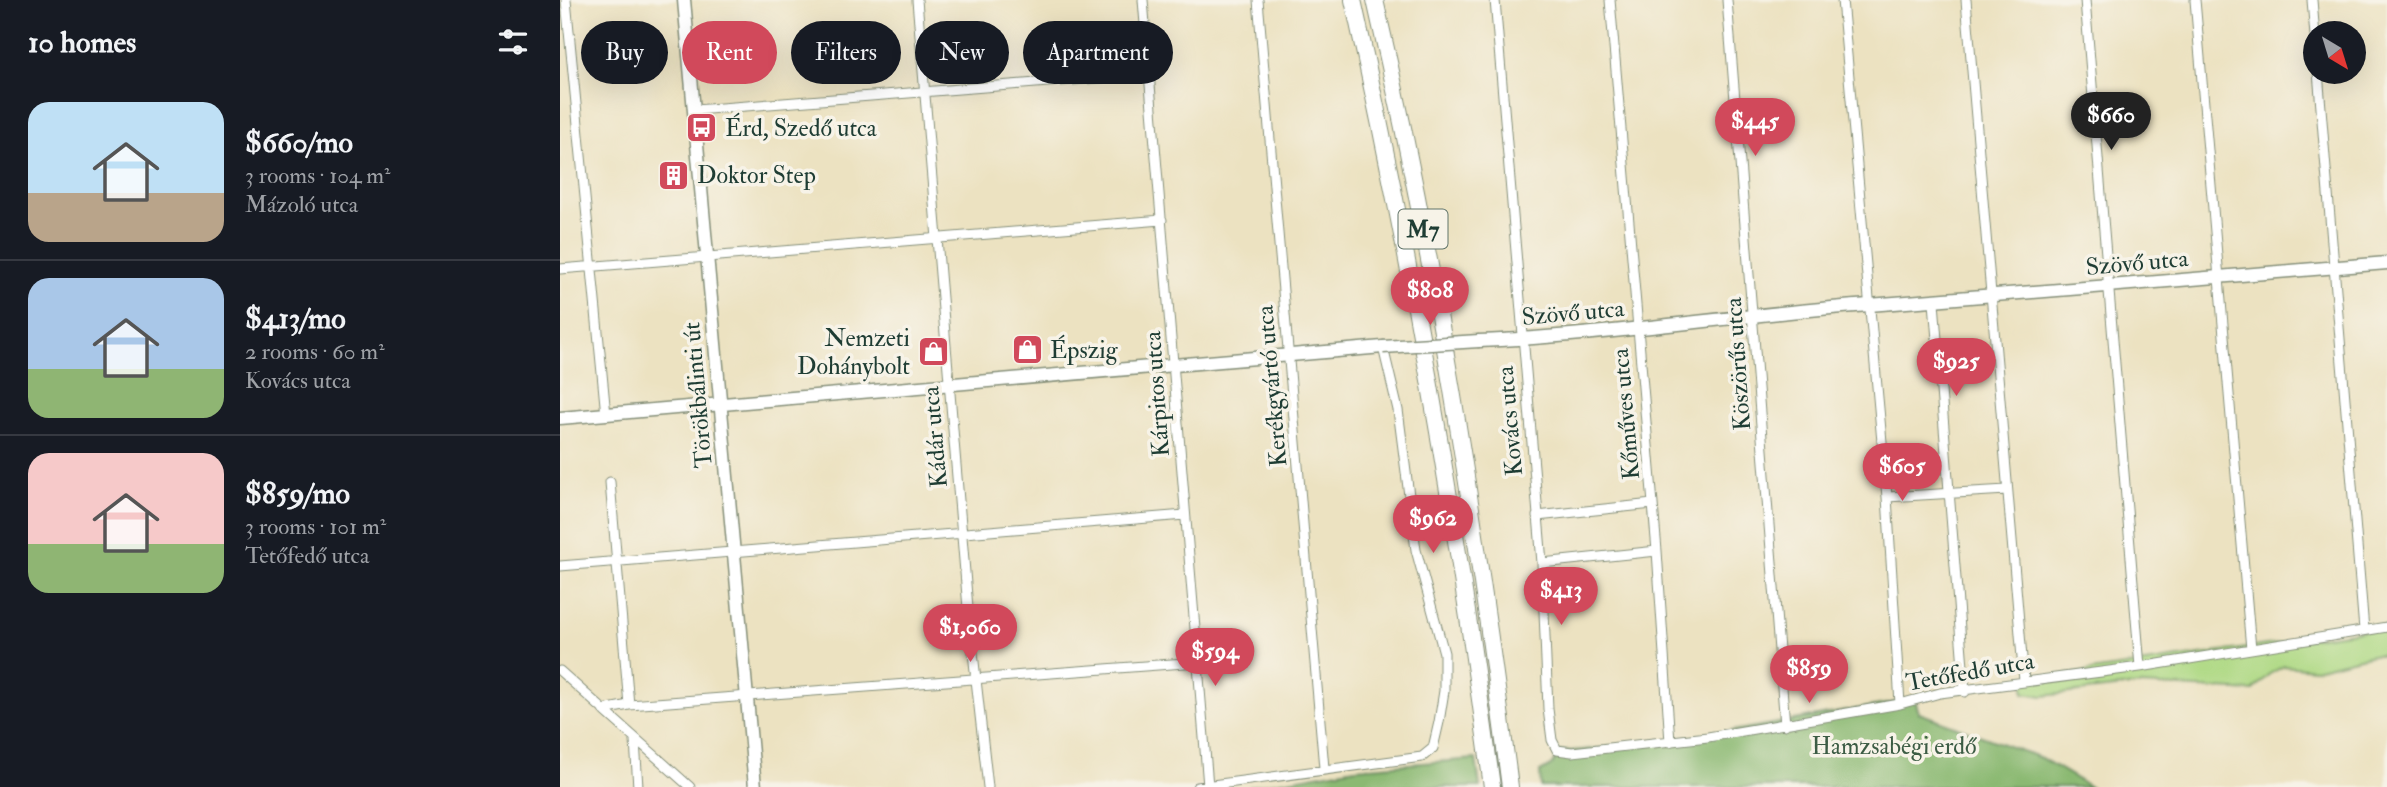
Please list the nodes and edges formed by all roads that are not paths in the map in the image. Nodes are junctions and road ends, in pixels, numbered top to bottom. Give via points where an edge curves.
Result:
1 (566, 0) edge
2 (684, 0) edge
3 (917, 0) edge
4 (1143, 0) edge
5 (1258, 0) edge
6 (1353, 0) edge
7 (1375, 0) edge
8 (1495, 0) edge
9 (1610, 0) edge
10 (1727, 0) edge
11 (1842, 0) edge
12 (1966, 0) edge
13 (2085, 0) edge
14 (2195, 0) edge
15 (2312, 0) edge
16 (1145, 21) edge
17 (2314, 21) edge
18 (1032, 84) edge
19 (1150, 84) edge
20 (2319, 84) edge
21 (927, 93) junction
22 (695, 110) junction
23 (1162, 220) junction
24 (935, 238) junction
25 (706, 255) junction
26 (2387, 263) edge
27 (589, 266) junction
28 (2335, 268) junction
29 (560, 269) edge
30 (2221, 277) junction
31 (2108, 287) junction
32 (1993, 298) junction
33 (1934, 302) junction
34 (1869, 304) junction
35 (1755, 318) junction
36 (1638, 329) junction
37 (1522, 339) junction
38 (1383, 347) junction
39 (1289, 355) junction
40 (1174, 364) junction
41 (950, 384) junction
42 (720, 402) junction
43 (606, 415) junction
44 (560, 418) edge
45 (610, 482) dead end
46 (2007, 490) junction
47 (1948, 496) junction
48 (1887, 497) junction
49 (1653, 504) junction
50 (1185, 515) junction
51 (1537, 516) junction
52 (962, 533) junction
53 (1657, 551) junction
54 (733, 553) junction
55 (616, 561) junction
56 (1542, 563) junction
57 (560, 566) edge
58 (2387, 627) edge
59 (2364, 630) junction
60 (2251, 649) junction
61 (1198, 662) junction
62 (2140, 667) junction
63 (560, 671) edge
64 (976, 678) junction
65 (2024, 681) junction
66 (1965, 692) junction
67 (745, 696) junction
68 (1900, 704) junction
69 (629, 705) junction
70 (603, 710) junction
71 (1785, 724) junction
72 (635, 741) junction
73 (1670, 742) junction
74 (1560, 752) joint
75 (1324, 768) junction
76 (1208, 786) edge
77 (638, 787) edge
78 (690, 787) edge
79 (755, 787) edge
80 (988, 787) edge
81 (1197, 787) edge
82 (1492, 787) edge
83 (1510, 787) edge

1 - 27 street
2 - 22 street, Törökbálinti út
3 - 21 street, Kádár utca
4 - 16 street, Kárpitos utca
5 - 39 street, Kerékgyártó utca
6 - 82 highway, M7 via 1443,458
7 - 83 highway, M7 via 1420,212 1463,460
8 - 37 street, Kovács utca
9 - 36 street, Kőműves utca
10 - 35 street, Köszörűs utca
11 - 34 street
12 - 32 street
13 - 31 street
14 - 30 street
15 - 17 street
18 - 21 street
19 - 23 street, Kárpitos utca
20 - 28 street
21 - 22 street
21 - 24 street, Kádár utca
22 - 25 street, Törökbálinti út
23 - 24 street
23 - 40 street, Kárpitos utca
24 - 25 street
24 - 41 street, Kádár utca
25 - 27 street
25 - 42 street, Törökbálinti út
26 - 28 street, Szövő utca
27 - 29 street
27 - 43 street
28 - 30 street, Szövő utca
28 - 59 street
30 - 31 street, Szövő utca
30 - 60 street
31 - 32 street, Szövő utca
31 - 62 street
32 - 33 street, Szövő utca
32 - 46 street
33 - 34 street, Szövő utca
33 - 47 street
34 - 35 street, Szövő utca
34 - 48 street
35 - 36 street, Szövő utca
35 - 71 street, Köszörűs utca
36 - 37 street, Szövő utca
36 - 49 street, Kőműves utca
37 - 38 street, Szövő utca, bridge
37 - 51 street, Kovács utca
38 - 39 street, Szövő utca
38 - 75 street via 1398,410 1416,550 1444,653 1444,691 1429,754
39 - 40 street, Szövő utca
39 - 75 street, Kerékgyártó utca
40 - 41 street, Szövő utca
40 - 50 street, Kárpitos utca
41 - 42 street, Szövő utca
41 - 52 street, Kádár utca
42 - 43 street, Szövő utca
42 - 54 street, Törökbálinti út
43 - 44 street, Szövő utca
45 - 55 street
46 - 47 street
46 - 65 street
47 - 48 street
47 - 66 street
48 - 68 street
49 - 51 street
49 - 53 street, Kőműves utca
50 - 52 street
50 - 61 street, Kárpitos utca
51 - 56 street, Kovács utca
52 - 54 street
52 - 64 street, Kádár utca
53 - 56 street
53 - 73 street, Kőműves utca
54 - 55 street
54 - 67 street, Törökbálinti út
55 - 57 street
55 - 69 street
56 - 74 street, Kovács utca via 1548,709 1552,740
58 - 59 street, Tetőfedő utca
59 - 60 street, Tetőfedő utca
60 - 62 street, Tetőfedő utca
61 - 64 street
61 - 76 street, Kárpitos utca
62 - 65 street, Tetőfedő utca
63 - 70 street
64 - 67 street
64 - 80 street, Kádár utca
65 - 66 street, Tetőfedő utca
66 - 68 street, Tetőfedő utca via 1940,693
67 - 69 street
67 - 79 street, Törökbálinti út
68 - 71 street, Tetőfedő utca
69 - 70 street
70 - 72 street
71 - 73 street, Tetőfedő utca
72 - 77 street
72 - 78 street
73 - 74 street, Tetőfedő utca
75 - 76 street
76 - 81 street

